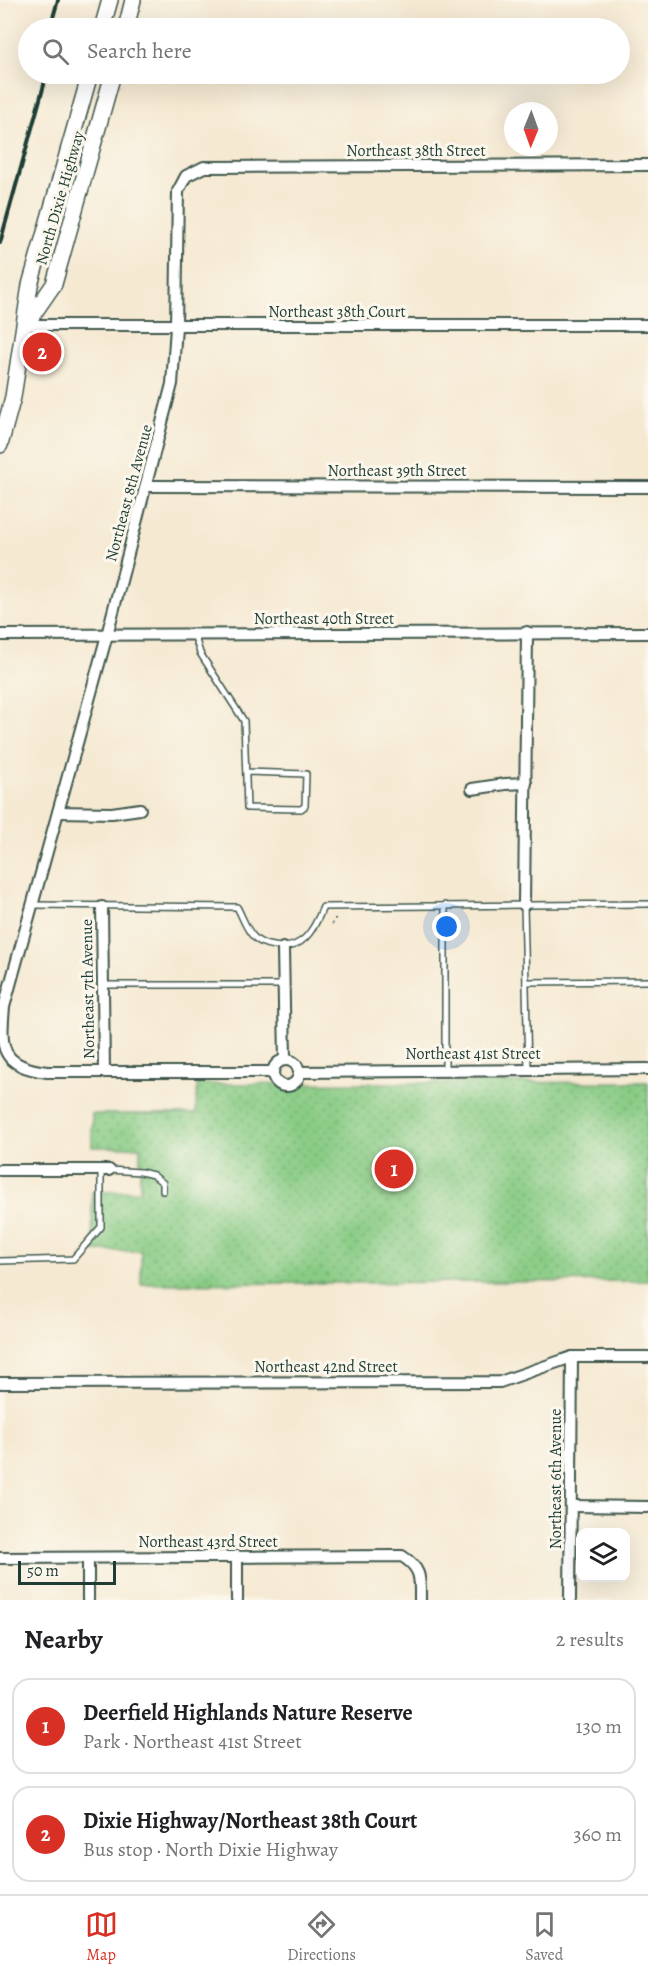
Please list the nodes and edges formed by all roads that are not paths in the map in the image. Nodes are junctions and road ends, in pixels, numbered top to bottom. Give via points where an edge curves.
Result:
1 (110, 0) edge
2 (134, 0) edge
3 (105, 18) edge
4 (129, 18) edge
5 (87, 84) edge
6 (110, 84) edge
7 (648, 165) edge
8 (186, 176) joint
9 (26, 326) junction
10 (648, 326) edge
11 (176, 327) junction
12 (0, 445) edge
13 (147, 486) junction
14 (648, 487) edge
15 (527, 632) junction
16 (648, 633) edge
17 (194, 634) junction
18 (0, 635) edge
19 (107, 635) junction
20 (246, 772) junction
21 (526, 783) junction
22 (472, 789) dead end
23 (141, 809) dead end
24 (58, 812) junction
25 (648, 904) edge
26 (33, 905) junction
27 (445, 905) junction
28 (524, 905) junction
29 (102, 907) junction
30 (283, 948) junction
31 (648, 981) edge
32 (526, 982) junction
33 (103, 985) junction
34 (283, 985) junction
35 (285, 1060) junction
36 (445, 1069) junction
37 (528, 1069) junction
38 (648, 1069) edge
39 (104, 1071) junction
40 (272, 1072) junction
41 (299, 1072) junction
42 (0, 1170) edge
43 (105, 1170) junction
44 (163, 1191) dead end
45 (0, 1261) edge
46 (648, 1357) edge
47 (572, 1358) junction
48 (0, 1383) edge
49 (571, 1506) junction
50 (648, 1507) edge
51 (237, 1556) junction
52 (0, 1558) edge
53 (88, 1558) junction
54 (88, 1600) edge
55 (237, 1600) edge
56 (420, 1600) edge
57 (570, 1600) edge

1 - 3 main road
2 - 4 main road
5 - 9 main road, North Dixie Highway via 30,285
6 - 9 main road, North Dixie Highway via 54,284
7 - 8 street, Northeast 38th Street via 204,167
8 - 11 street, Northeast 8th Avenue via 178,191
9 - 11 street, Northeast 38th Court
9 - 12 main road, North Dixie Highway
10 - 11 street, Northeast 38th Court
11 - 13 street, Northeast 8th Avenue via 172,384
13 - 14 street, Northeast 39th Street
13 - 19 street, Northeast 8th Avenue
15 - 16 street, Northeast 40th Street
15 - 17 street, Northeast 40th Street
15 - 21 street
17 - 19 street, Northeast 40th Street
17 - 20 lane via 200,653 244,721
18 - 19 street, Northeast 40th Street
19 - 24 street, Northeast 8th Avenue
20 - 20 lane via 247,808 305,806 306,774
21 - 22 street
21 - 28 street
23 - 24 street
24 - 26 street, Northeast 8th Avenue
25 - 28 lane
26 - 29 lane
26 - 39 street, Northeast 8th Avenue via 4,1007 0,1040 7,1058 26,1069
27 - 28 lane
27 - 30 lane via 323,907 316,925 302,943
27 - 36 lane
28 - 32 lane
29 - 30 lane via 237,907 252,936 266,945
29 - 33 street, Northeast 7th Avenue
30 - 34 street
31 - 32 lane
32 - 37 lane
33 - 34 lane
33 - 39 street, Northeast 7th Avenue
34 - 35 street
35 - 40 street via 276,1064
35 - 41 street via 294,1063
36 - 37 street, Northeast 41st Street
36 - 41 street, Northeast 41st Street
37 - 38 street, Northeast 41st Street
39 - 40 street
40 - 41 street via 275,1082 285,1087 296,1082
42 - 43 street
43 - 44 lane via 153,1175 163,1183
43 - 45 lane via 101,1227 73,1259
46 - 47 street, Northeast 42nd Street
47 - 48 street, Northeast 42nd Street via 500,1382
47 - 49 street, Northeast 6th Avenue
49 - 50 street
49 - 57 street, Northeast 6th Avenue
51 - 53 street, Northeast 43rd Street
51 - 55 street
51 - 56 street, Northeast 43rd Street via 402,1556 415,1564 420,1577
52 - 53 street, Northeast 43rd Street
53 - 54 street

